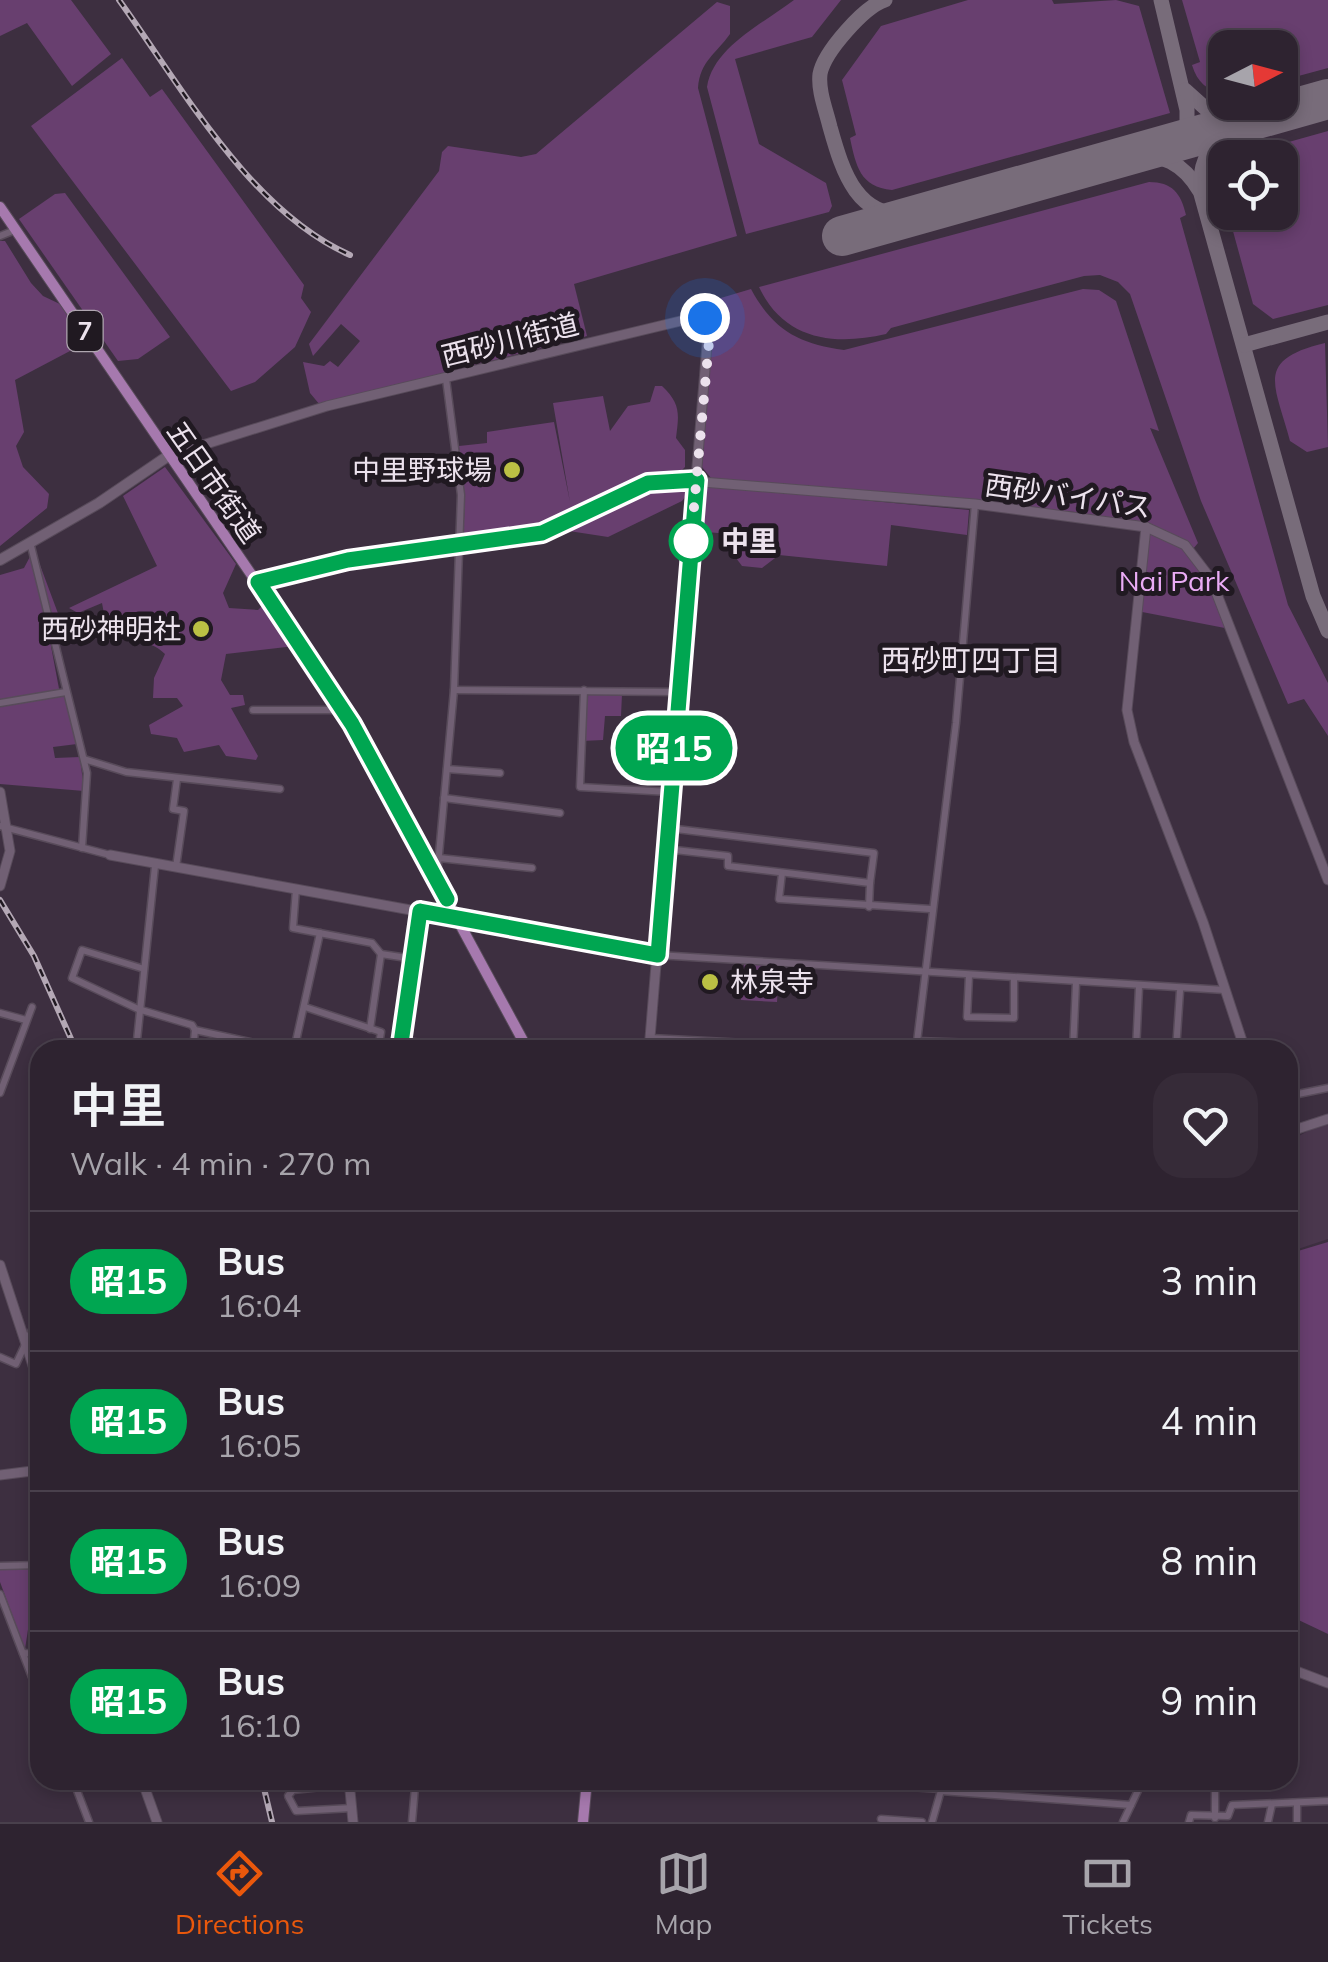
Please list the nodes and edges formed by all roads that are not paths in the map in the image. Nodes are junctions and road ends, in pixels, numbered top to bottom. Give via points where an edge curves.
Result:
1 (0, 207) edge
2 (15, 230) junction
3 (0, 236) edge
4 (446, 379) junction
5 (168, 456) junction
6 (697, 480) junction
7 (975, 504) junction
8 (1146, 527) junction
9 (30, 541) junction
10 (459, 545) junction
11 (0, 560) edge
12 (258, 582) junction
13 (454, 690) junction
14 (584, 690) junction
15 (66, 692) junction
16 (678, 692) junction
17 (0, 703) edge
18 (253, 710) dead end
19 (344, 710) junction
20 (82, 759) junction
21 (447, 769) junction
22 (500, 773) dead end
23 (177, 779) junction
24 (280, 789) dead end
25 (0, 792) edge
26 (670, 792) junction
27 (444, 798) junction
28 (560, 813) dead end
29 (4, 827) edge
30 (668, 828) junction
31 (82, 848) junction
32 (666, 849) junction
33 (110, 855) joint
34 (439, 858) junction
35 (155, 866) junction
36 (175, 868) junction
37 (532, 868) dead end
38 (782, 873) junction
39 (437, 880) junction
40 (1328, 880) edge
41 (870, 883) junction
42 (0, 886) edge
43 (296, 889) junction
44 (869, 907) junction
45 (930, 909) junction
46 (420, 911) junction
47 (458, 918) junction
48 (320, 933) junction
49 (381, 954) junction
50 (658, 955) junction
51 (414, 959) junction
52 (142, 968) junction
53 (922, 972) junction
54 (969, 976) junction
55 (1014, 979) junction
56 (1076, 983) junction
57 (1139, 987) junction
58 (1226, 990) junction
59 (1180, 991) junction
60 (305, 1007) junction
61 (32, 1008) dead end
62 (138, 1009) junction
63 (0, 1013) edge
64 (26, 1020) junction
65 (370, 1028) junction
66 (195, 1030) junction
67 (650, 1038) joint
68 (136, 1040) edge
69 (194, 1040) edge
70 (242, 1040) edge
71 (293, 1040) edge
72 (380, 1040) edge
73 (401, 1040) edge
74 (523, 1040) edge
75 (663, 1040) edge
76 (916, 1040) edge
77 (1073, 1040) edge
78 (1136, 1040) edge
79 (1177, 1040) edge
80 (1242, 1040) edge
81 (1328, 1088) edge
82 (0, 1094) edge
83 (1298, 1094) edge
84 (1328, 1120) edge
85 (1298, 1129) edge
86 (0, 1266) edge
87 (30, 1332) edge
88 (25, 1342) junction
89 (0, 1357) edge
90 (30, 1357) edge
91 (30, 1472) edge
92 (0, 1476) edge
93 (30, 1565) edge
94 (0, 1566) edge
95 (0, 1594) edge
96 (22, 1653) junction
97 (30, 1653) edge
98 (30, 1670) edge
99 (1298, 1672) edge
100 (1328, 1683) edge
101 (76, 1790) edge
102 (146, 1790) edge
103 (293, 1790) edge
104 (350, 1790) edge
105 (415, 1790) edge
106 (586, 1790) edge
107 (941, 1790) joint
108 (1138, 1790) edge
109 (1215, 1790) edge
110 (1328, 1801) edge
111 (1296, 1803) junction
112 (1272, 1804) junction
113 (1131, 1805) junction
114 (352, 1808) junction
115 (1215, 1818) junction
116 (880, 1819) dead end
117 (89, 1822) edge
118 (157, 1822) edge
119 (354, 1822) edge
120 (412, 1822) edge
121 (583, 1822) edge
122 (922, 1822) edge
123 (932, 1822) edge
124 (1122, 1822) edge
125 (1189, 1822) edge
126 (1268, 1822) edge
127 (1297, 1822) edge

1 - 2 main road, 五日市街道 / 7
2 - 3 street
2 - 5 main road, 五日市街道 / 7
4 - 5 street, 西砂川街道 via 326,406
4 - 6 street, 西砂川街道 via 705,318 710,331
4 - 10 street
5 - 9 main road
5 - 12 main road, 五日市街道 / 7
6 - 7 street, 西砂バイパス
6 - 10 street, 西砂バイパス via 648,483 552,530
6 - 16 street
7 - 8 street, 西砂バイパス
7 - 45 street via 956,723
8 - 40 street, 西砂バイパス via 1185,545 1211,578
8 - 58 street via 1127,710
9 - 11 main road
9 - 15 street
10 - 12 street, 西砂バイパス via 348,560
10 - 13 street
12 - 19 main road, 五日市街道 / 7
13 - 14 street
13 - 21 street
14 - 16 street
14 - 26 street via 580,787
15 - 17 street
15 - 20 street
16 - 26 street
18 - 19 street
19 - 39 main road, 五日市街道 / 7
20 - 23 street
20 - 31 street via 89,784
21 - 22 street
21 - 27 street
23 - 24 street
23 - 36 street via 173,809 184,811
25 - 29 street
26 - 30 street
27 - 28 street
27 - 34 street
29 - 31 street
29 - 42 street via 10,851
30 - 32 street
30 - 41 street via 874,853
31 - 33 street
32 - 38 street via 728,856 728,866
32 - 50 street
33 - 35 street
34 - 37 street
34 - 39 street
35 - 36 street
35 - 52 street
36 - 43 street
38 - 41 street
38 - 44 street via 779,899
39 - 47 main road, 五日市街道 / 7
41 - 44 street
43 - 46 street
43 - 48 street via 293,928
44 - 45 street
45 - 53 street
46 - 47 street
46 - 51 street
47 - 50 street
47 - 74 main road, 五日市街道 / 7
48 - 49 street via 372,943
48 - 60 street
49 - 51 street
49 - 65 street
50 - 53 street
50 - 67 street
51 - 73 street
52 - 62 street
52 - 62 street via 82,950 72,978
53 - 54 street
53 - 76 street
54 - 55 street
54 - 55 street via 967,1016 1014,1018
55 - 56 street
56 - 57 street
56 - 77 street
57 - 59 street
57 - 78 street
58 - 59 street
58 - 80 street
59 - 79 street
60 - 65 street
60 - 71 street
61 - 64 street
62 - 66 street
62 - 68 street
63 - 64 street
64 - 82 street
65 - 72 street via 381,1032
66 - 69 street
66 - 70 street
67 - 75 street
81 - 83 street
84 - 85 street
86 - 88 street
87 - 88 street
88 - 89 street via 16,1364
88 - 90 street
91 - 92 street
93 - 94 street
95 - 96 street
96 - 97 street
96 - 98 street
99 - 100 street
101 - 117 street
102 - 118 street
103 - 114 street via 288,1796 296,1811
104 - 114 street
105 - 120 street
106 - 121 main road
107 - 113 street
107 - 123 street
108 - 113 street
109 - 115 street
110 - 111 street
111 - 112 street
111 - 127 street
112 - 115 street via 1232,1806 1228,1816
112 - 126 street
113 - 124 street
114 - 119 street
115 - 125 street via 1190,1816
116 - 122 street

